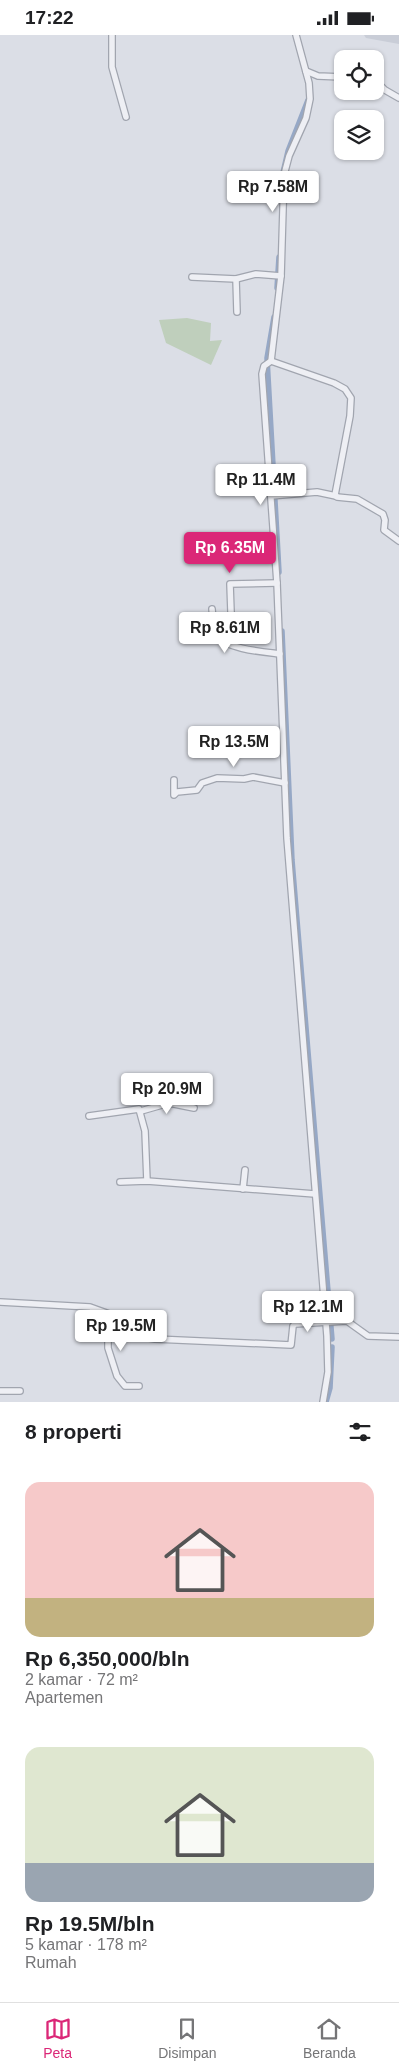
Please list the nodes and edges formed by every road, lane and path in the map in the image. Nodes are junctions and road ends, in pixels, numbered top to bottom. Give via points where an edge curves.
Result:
1 (112, 35) edge
2 (296, 35) edge
3 (306, 71) junction
4 (334, 77) edge
5 (384, 90) edge
6 (399, 98) edge
7 (126, 117) dead end
8 (279, 276) junction
9 (192, 277) dead end
10 (236, 279) junction
11 (237, 312) dead end
12 (268, 364) junction
13 (274, 495) junction
14 (336, 496) junction
15 (399, 541) edge
16 (277, 583) junction
17 (212, 609) dead end
18 (231, 612) dead end
19 (280, 654) junction
20 (174, 780) dead end
21 (285, 783) junction
22 (194, 1108) dead end
23 (141, 1111) junction
24 (89, 1116) dead end
25 (245, 1170) dead end
26 (147, 1181) junction
27 (120, 1182) dead end
28 (243, 1189) junction
29 (315, 1194) junction
30 (0, 1302) edge
31 (114, 1316) junction
32 (329, 1321) junction
33 (399, 1337) edge
34 (139, 1386) dead end
35 (0, 1391) edge
36 (20, 1391) dead end
37 (323, 1402) edge

1 - 7 street via 112,67
2 - 3 street
3 - 4 street via 318,76
3 - 8 street via 310,83 308,109 284,175
5 - 6 street
8 - 10 street via 256,274
8 - 12 street
9 - 10 street
10 - 11 street
12 - 13 street via 262,374
12 - 14 street via 334,383 345,389 351,398
13 - 14 street via 317,493
13 - 16 street
14 - 15 street via 354,498 383,514 384,530
16 - 18 street via 230,584
16 - 19 street
17 - 19 street via 216,635 222,640 238,647
19 - 21 street
20 - 21 street via 174,795 196,790 202,783 217,778 253,777
21 - 29 street
22 - 23 street via 169,1103
23 - 24 street
23 - 26 street
25 - 28 street
26 - 27 street
26 - 28 street
28 - 29 street
29 - 32 street
30 - 31 street via 78,1306 99,1309
31 - 32 street via 140,1325 149,1338 270,1345 291,1345 295,1324
31 - 34 street via 108,1341 116,1376 125,1386
32 - 33 street via 348,1321 368,1335
32 - 37 street via 328,1372
35 - 36 street

